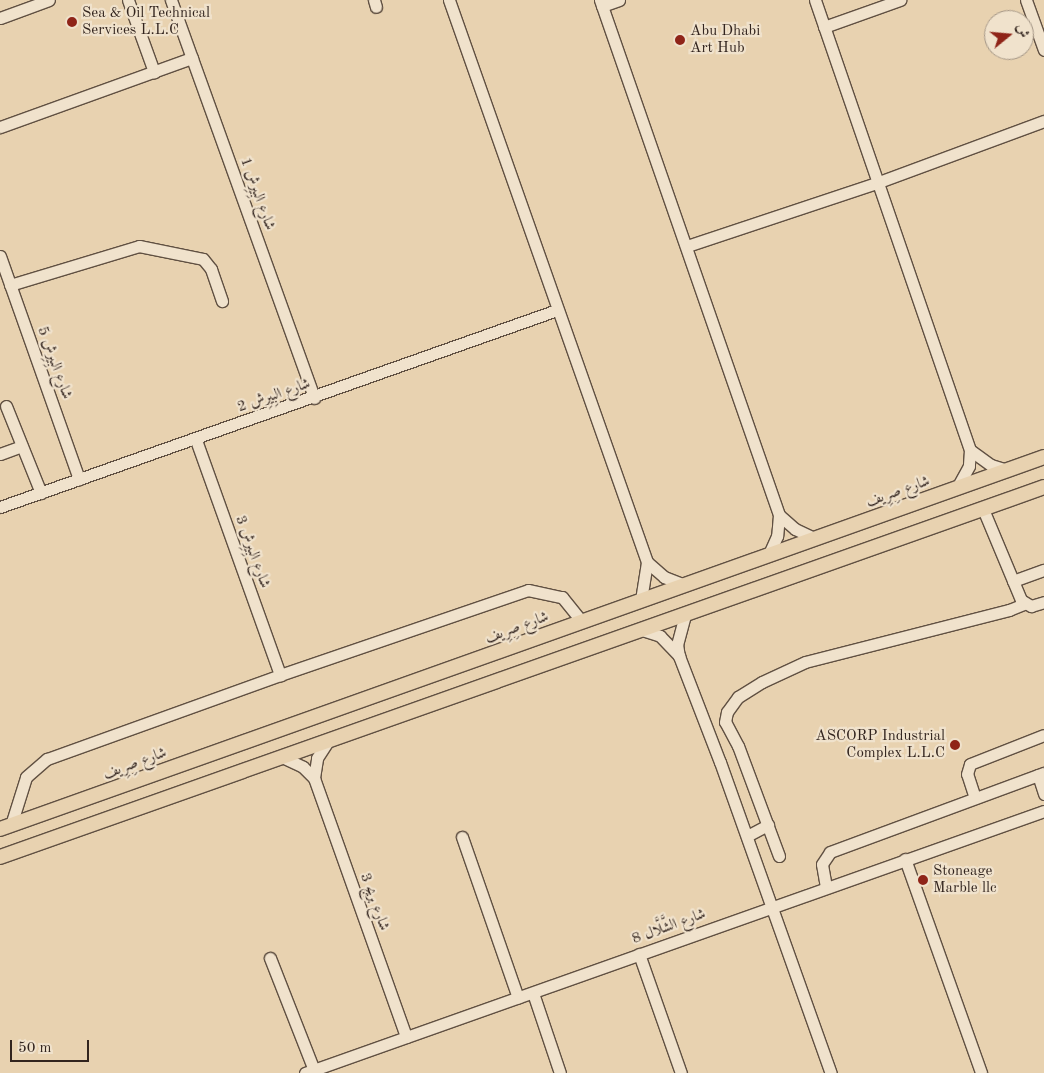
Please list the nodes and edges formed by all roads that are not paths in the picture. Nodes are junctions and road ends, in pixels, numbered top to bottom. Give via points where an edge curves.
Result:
1 (49, 0) edge
2 (128, 0) edge
3 (171, 0) edge
4 (449, 0) edge
5 (619, 0) edge
6 (815, 0) edge
7 (900, 0) edge
8 (1026, 0) edge
9 (601, 3) edge
10 (0, 18) edge
11 (824, 26) junction
12 (1044, 50) edge
13 (192, 58) junction
14 (154, 72) junction
15 (1044, 121) edge
16 (0, 127) edge
17 (879, 182) junction
18 (687, 246) junction
19 (0, 256) edge
20 (10, 285) junction
21 (222, 301) dead end
22 (557, 310) junction
23 (314, 398) junction
24 (6, 406) dead end
25 (196, 440) junction
26 (22, 446) junction
27 (970, 450) junction
28 (0, 454) edge
29 (1044, 457) edge
30 (1007, 470) junction
31 (79, 479) junction
32 (1044, 487) edge
33 (957, 488) junction
34 (41, 493) junction
35 (0, 507) edge
36 (984, 509) junction
37 (779, 515) junction
38 (814, 538) junction
39 (769, 554) junction
40 (647, 562) junction
41 (1044, 570) edge
42 (1013, 581) junction
43 (685, 585) junction
44 (641, 601) junction
45 (1044, 602) edge
46 (1024, 604) junction
47 (685, 615) junction
48 (582, 622) junction
49 (642, 630) junction
50 (678, 656) junction
51 (280, 675) junction
52 (1044, 736) edge
53 (328, 741) junction
54 (741, 754) junction
55 (282, 757) junction
56 (720, 762) junction
57 (1041, 774) edge
58 (314, 778) junction
59 (1044, 794) edge
60 (975, 798) junction
61 (1044, 811) edge
62 (768, 826) junction
63 (6, 827) edge
64 (747, 836) junction
65 (462, 837) dead end
66 (779, 856) dead end
67 (0, 857) edge
68 (905, 859) junction
69 (826, 887) junction
70 (772, 907) junction
71 (639, 954) junction
72 (270, 958) dead end
73 (533, 993) junction
74 (518, 998) junction
75 (406, 1036) junction
76 (309, 1071) edge
77 (560, 1073) edge
78 (680, 1073) edge
79 (831, 1073) edge
80 (981, 1073) edge

1 - 10 street
2 - 14 street
3 - 13 street, شارع البِيرِش 1
4 - 22 street
5 - 9 street
6 - 11 street
7 - 11 street
8 - 12 street
9 - 18 street
11 - 17 street
13 - 14 street
13 - 23 street, شارع البِيرِش 1
14 - 16 street
15 - 17 street
17 - 18 street
17 - 27 street
18 - 37 street
19 - 20 street, شارع البِيرِش 5
20 - 21 street via 139,246 203,259 211,269
20 - 31 street, شارع البِيرِش 5
22 - 23 street, شارع البِيرِش 2
22 - 40 street
23 - 25 street, شارع البِيرِش 2
24 - 26 street
25 - 31 street, شارع البِيرِش 2
25 - 51 street, شارع البِيرِش 3
26 - 28 street
26 - 34 street
27 - 30 street via 991,465
27 - 33 street via 968,466
29 - 30 main road, شارع صِرِيف
30 - 33 main road, شارع صِرِيف
31 - 34 street, شارع البِيرِش 2
32 - 36 main road
33 - 38 main road, شارع صِرِيف
34 - 35 street, شارع البِيرِش 2
36 - 42 street
36 - 47 main road
37 - 38 street via 795,530
37 - 39 street via 777,536
38 - 39 main road, شارع صِرِيف
39 - 43 main road, شارع صِرِيف
40 - 43 street via 664,577
40 - 44 street
41 - 42 street
42 - 46 street
43 - 44 main road, شارع صِرِيف
44 - 48 main road, شارع صِرِيف
45 - 46 street via 1031,606
46 - 54 street via 820,657 762,682 738,698 727,712 727,727
47 - 49 main road
47 - 50 street via 677,644
48 - 51 street via 562,597 528,590
48 - 63 main road, شارع صِرِيف
49 - 50 street via 660,636
49 - 53 main road
50 - 56 street
51 - 63 street via 47,759 26,777
52 - 60 street via 970,764 966,774
53 - 55 main road
53 - 58 street via 317,758
54 - 56 street
54 - 62 street
55 - 58 street via 303,767
55 - 67 main road
56 - 64 street
57 - 59 street
57 - 60 street
58 - 75 street, شارع بريج 3
60 - 69 street via 830,852 822,864
61 - 68 street, شارع الشَّلَّال 8
62 - 64 street
62 - 66 street
64 - 70 street
65 - 74 street
68 - 69 street, شارع الشَّلَّال 8
68 - 80 street
69 - 70 street, شارع الشَّلَّال 8
70 - 71 street, شارع الشَّلَّال 8
70 - 79 street
71 - 73 street, شارع الشَّلَّال 8
71 - 78 street
72 - 76 street
73 - 74 street, شارع الشَّلَّال 8
73 - 77 street
74 - 75 street, شارع الشَّلَّال 8
75 - 76 street, شارع الشَّلَّال 8

